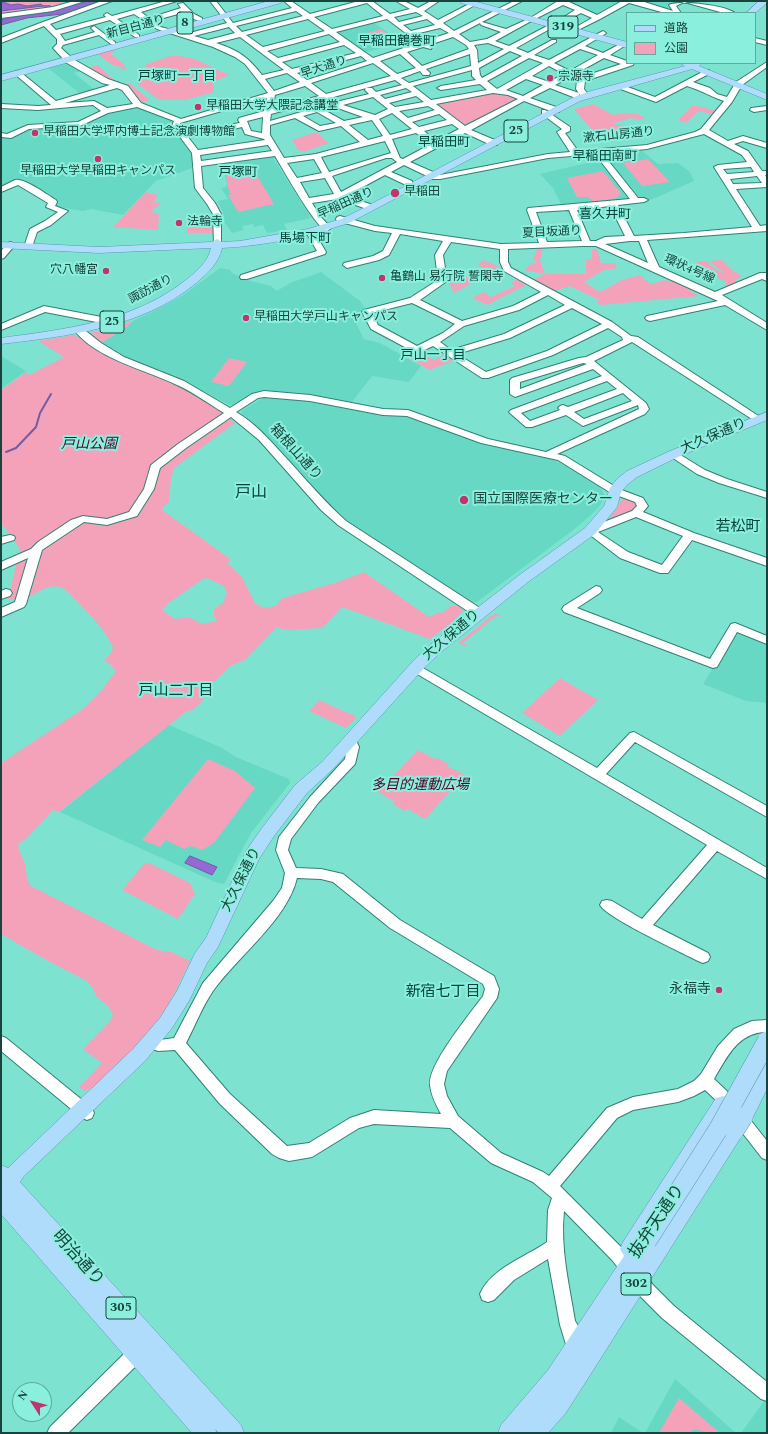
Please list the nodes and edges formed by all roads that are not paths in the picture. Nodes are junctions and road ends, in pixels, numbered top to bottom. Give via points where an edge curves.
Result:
1 (84, 1) edge
2 (109, 1) edge
3 (189, 1) edge
4 (213, 1) edge
5 (265, 1) edge
6 (278, 1) edge
7 (287, 1) edge
8 (367, 1) edge
9 (399, 1) edge
10 (424, 1) edge
11 (519, 1) edge
12 (527, 1) edge
13 (628, 1) edge
14 (681, 1) edge
15 (687, 1) edge
16 (177, 2) edge
17 (354, 2) edge
18 (474, 2) edge
19 (562, 2) edge
20 (763, 2) edge
21 (435, 4) edge
22 (95, 6) junction
23 (298, 8) junction
24 (186, 9) junction
25 (718, 9) edge
26 (418, 10) junction
27 (580, 10) junction
28 (135, 11) junction
29 (504, 11) junction
30 (669, 12) edge
31 (677, 12) edge
32 (728, 12) edge
33 (751, 12) edge
34 (756, 12) edge
35 (224, 14) junction
36 (1, 16) edge
37 (309, 16) junction
38 (388, 17) junction
39 (428, 17) junction
40 (111, 18) junction
41 (533, 18) junction
42 (598, 18) junction
43 (200, 19) junction
44 (148, 20) junction
45 (45, 23) junction
46 (88, 24) junction
47 (231, 24) junction
48 (398, 24) junction
49 (440, 24) junction
50 (483, 24) junction
51 (556, 24) junction
52 (580, 27) junction
53 (168, 30) junction
54 (331, 31) junction
55 (507, 32) junction
56 (55, 33) junction
57 (100, 33) junction
58 (410, 33) junction
59 (1, 34) edge
60 (239, 34) junction
61 (456, 35) junction
62 (536, 35) junction
63 (601, 35) junction
64 (137, 36) junction
65 (187, 36) junction
66 (9, 37) junction
67 (756, 40) edge
68 (1, 41) edge
69 (347, 42) junction
70 (489, 42) junction
71 (113, 43) junction
72 (207, 43) junction
73 (626, 43) edge
74 (767, 43) edge
75 (61, 44) junction
76 (426, 45) junction
77 (568, 45) junction
78 (471, 47) junction
79 (510, 49) junction
80 (260, 50) junction
81 (403, 53) junction
82 (362, 54) junction
83 (268, 55) junction
84 (604, 55) junction
85 (528, 56) junction
86 (66, 58) junction
87 (246, 60) junction
88 (276, 61) junction
89 (375, 62) junction
90 (626, 62) edge
91 (549, 63) junction
92 (588, 64) junction
93 (626, 64) edge
94 (690, 64) edge
95 (767, 64) edge
96 (476, 67) junction
97 (421, 68) junction
98 (289, 71) junction
99 (706, 72) junction
100 (19, 73) junction
101 (603, 73) junction
102 (1, 74) edge
103 (570, 74) junction
104 (526, 76) junction
105 (396, 77) junction
106 (1, 78) edge
107 (261, 78) junction
108 (431, 79) junction
109 (580, 80) junction
110 (482, 81) junction
111 (687, 83) junction
112 (306, 84) junction
113 (622, 84) junction
114 (407, 85) junction
115 (551, 85) junction
116 (115, 86) junction
117 (364, 86) junction
118 (738, 86) junction
119 (441, 88) junction
120 (496, 91) junction
121 (418, 93) junction
122 (374, 94) junction
123 (580, 94) junction
124 (272, 96) junction
125 (767, 96) edge
126 (324, 97) junction
127 (451, 98) junction
128 (524, 99) junction
129 (729, 100) junction
130 (384, 102) junction
131 (429, 102) junction
132 (138, 105) junction
133 (335, 105) junction
134 (1, 106) edge
135 (767, 108) edge
136 (236, 110) junction
137 (318, 110) junction
138 (393, 110) junction
139 (754, 110) dead end
140 (106, 111) junction
141 (440, 111) junction
142 (550, 111) junction
143 (268, 112) junction
144 (297, 116) junction
145 (374, 117) junction
146 (406, 121) junction
147 (453, 121) junction
148 (244, 122) junction
149 (342, 123) junction
150 (266, 124) junction
151 (183, 126) junction
152 (465, 130) junction
153 (418, 131) junction
154 (704, 131) junction
155 (1, 135) edge
156 (388, 138) junction
157 (269, 140) junction
158 (492, 142) junction
159 (366, 143) junction
160 (728, 143) junction
161 (436, 145) junction
162 (767, 146) edge
163 (337, 151) junction
164 (597, 152) junction
165 (196, 153) junction
166 (277, 153) junction
167 (576, 153) junction
168 (394, 155) junction
169 (316, 156) junction
170 (282, 161) junction
171 (403, 162) junction
172 (197, 164) junction
173 (753, 164) junction
174 (357, 166) junction
175 (385, 172) junction
176 (430, 174) junction
177 (764, 174) edge
178 (327, 175) junction
179 (724, 177) junction
180 (294, 180) junction
181 (409, 183) junction
182 (767, 184) edge
183 (730, 187) junction
184 (1, 190) edge
185 (339, 196) junction
186 (307, 201) junction
187 (613, 203) junction
188 (367, 206) junction
189 (572, 207) junction
190 (342, 220) junction
191 (326, 226) junction
192 (763, 229) edge
193 (397, 231) junction
194 (310, 232) junction
195 (642, 238) junction
196 (448, 239) junction
197 (631, 239) junction
198 (217, 243) junction
199 (587, 243) junction
200 (4, 244) edge
201 (30, 244) junction
202 (598, 244) junction
203 (544, 245) junction
204 (504, 247) junction
205 (1, 256) edge
206 (347, 265) dead end
207 (655, 268) junction
208 (244, 277) dead end
209 (767, 278) edge
210 (548, 292) junction
211 (715, 295) junction
212 (413, 300) junction
213 (726, 302) junction
214 (572, 305) junction
215 (650, 318) dead end
216 (112, 322) junction
217 (461, 324) junction
218 (609, 324) junction
219 (1, 327) edge
220 (767, 327) edge
221 (79, 330) junction
222 (628, 339) junction
223 (1, 340) edge
224 (432, 341) junction
225 (450, 353) junction
226 (591, 363) junction
227 (608, 377) junction
228 (538, 386) junction
229 (623, 390) junction
230 (552, 399) junction
231 (638, 402) junction
232 (567, 411) junction
233 (231, 412) junction
234 (762, 417) edge
235 (549, 454) junction
236 (674, 454) junction
237 (615, 491) junction
238 (767, 495) edge
239 (636, 513) junction
240 (590, 530) junction
241 (690, 535) junction
242 (36, 551) junction
243 (767, 562) edge
244 (1, 566) edge
245 (596, 590) dead end
246 (1, 613) edge
247 (479, 613) junction
248 (767, 640) edge
249 (416, 668) junction
250 (351, 741) junction
251 (598, 775) junction
252 (767, 812) edge
253 (716, 843) junction
254 (292, 873) junction
255 (767, 874) edge
256 (607, 905) dead end
257 (644, 926) junction
258 (212, 942) junction
259 (704, 957) dead end
260 (767, 1026) edge
261 (767, 1041) edge
262 (1, 1042) edge
263 (178, 1044) junction
264 (158, 1046) junction
265 (766, 1076) edge
266 (705, 1080) junction
267 (725, 1099) junction
268 (84, 1111) junction
269 (453, 1121) junction
270 (767, 1153) edge
271 (3, 1187) edge
272 (555, 1191) junction
273 (555, 1244) junction
274 (633, 1274) junction
275 (488, 1294) dead end
276 (575, 1346) junction
277 (136, 1354) junction
278 (767, 1393) edge
279 (56, 1433) edge
280 (206, 1433) edge
281 (233, 1433) edge
282 (509, 1433) edge
283 (534, 1433) edge

1 - 22 street
1 - 36 street via 53,9
2 - 22 street
3 - 16 street
4 - 35 street
5 - 35 main road, 新目白通り / 8
6 - 35 main road, 新目白通り / 8
7 - 23 street
8 - 17 street
8 - 38 street
9 - 26 street
10 - 21 street
11 - 29 street, 早大通り
12 - 29 street, 早大通り
13 - 30 street
13 - 42 street
14 - 31 street via 672,5
15 - 25 street
16 - 24 street
16 - 28 street
17 - 37 street
18 - 29 main road, 319
18 - 49 street via 453,12
19 - 27 street
19 - 41 street
20 - 33 main road
20 - 34 main road
21 - 26 street
22 - 40 street
22 - 45 street
23 - 37 street
23 - 47 street
24 - 43 street
24 - 44 street
25 - 32 street
26 - 38 street
26 - 39 street
27 - 42 street
27 - 51 street
28 - 40 street
28 - 44 street
29 - 41 main road, 319
29 - 50 street, 早大通り
29 - 61 street, 早大通り
35 - 43 main road, 新目白通り / 8
35 - 47 street
35 - 53 main road, 新目白通り / 8
37 - 54 street
37 - 60 street
38 - 48 street
38 - 54 street
39 - 48 street
39 - 49 street
40 - 46 street
40 - 64 street
41 - 51 main road, 319
41 - 55 street
42 - 52 street
43 - 53 main road, 新目白通り / 8
44 - 53 street via 159,28
45 - 56 street
45 - 66 street
46 - 56 street
46 - 57 street
47 - 60 street
47 - 65 street
48 - 58 street
49 - 58 street
49 - 61 street
50 - 55 street
50 - 61 street, 早大通り
51 - 52 main road, 319
51 - 62 street
51 - 63 main road, 319
52 - 63 main road, 319
53 - 64 main road, 新目白通り / 8
53 - 65 street
53 - 86 main road, 新目白通り / 8
54 - 69 street
54 - 80 street
55 - 70 street
56 - 75 street via 61,39
57 - 71 street
57 - 75 street
58 - 76 street
59 - 66 street
60 - 72 street
60 - 80 street
61 - 76 street, 早大通り
61 - 78 street
62 - 77 street
62 - 79 street
63 - 73 main road, 319
63 - 77 street
64 - 71 main road, 新目白通り / 8
65 - 72 street
66 - 68 street
67 - 74 street
69 - 82 street
69 - 88 street
70 - 78 street
70 - 79 street
71 - 86 main road, 新目白通り / 8
72 - 87 street via 227,49
73 - 84 street
75 - 86 street via 56,48
76 - 81 street, 早大通り
77 - 84 street
77 - 85 street
77 - 91 street
78 - 96 street
78 - 97 street
79 - 85 street
79 - 96 street
80 - 83 street
81 - 89 street, 早大通り
81 - 97 street
82 - 89 street
82 - 98 street
83 - 87 street
83 - 88 street
84 - 90 street
84 - 92 street
85 - 91 street
85 - 110 street
86 - 100 main road, 新目白通り / 8
86 - 102 main road, 新目白通り / 8
86 - 116 street
87 - 107 street
88 - 98 street
89 - 105 street
89 - 112 street, 早大通り
91 - 103 street
91 - 104 street
92 - 101 street
92 - 103 street
93 - 101 street
94 - 99 main road
94 - 113 main road, 早稲田通り / 25
95 - 118 street
96 - 108 street
96 - 110 street via 476,76
97 - 105 street
97 - 108 street
98 - 107 street
98 - 112 street
99 - 111 street
99 - 118 main road
100 - 106 main road, 新目白通り / 8
100 - 116 street via 55,104
101 - 109 street
101 - 113 street
103 - 109 street
103 - 115 street
104 - 115 street
104 - 120 street
105 - 114 street
105 - 117 street
107 - 124 street
108 - 114 street
108 - 119 street
109 - 123 street
110 - 119 street
110 - 120 street
111 - 113 street via 656,100
111 - 129 street
112 - 124 street, 早大通り
112 - 126 street
113 - 123 main road, 早稲田通り / 25
113 - 142 main road, 早稲田通り / 25
114 - 121 street
114 - 122 street
115 - 123 street
115 - 128 street
116 - 132 street via 125,88
117 - 122 street
117 - 126 street
118 - 125 main road
118 - 129 street
119 - 127 street
120 - 127 street
120 - 128 street
121 - 130 street
121 - 131 street
122 - 130 street
122 - 133 street
123 - 142 main road, 早稲田通り / 25
124 - 136 street, 早大通り
124 - 143 street
124 - 151 street, 早大通り via 238,105
126 - 133 street
126 - 143 street
127 - 131 street
128 - 142 street
128 - 152 street
129 - 154 street
130 - 138 street
131 - 138 street
131 - 141 street
132 - 140 street
132 - 151 street
133 - 137 street
133 - 145 street
134 - 140 street via 38,108 94,103
135 - 139 street
136 - 148 street
136 - 151 street, 早大通り
137 - 144 street
137 - 149 street
138 - 145 street
138 - 146 street
140 - 155 street via 80,124 28,127 8,136
141 - 146 street
141 - 147 street
142 - 158 main road, 早稲田通り / 25
142 - 167 street via 567,129 561,132
143 - 148 street
143 - 150 street
144 - 149 street via 319,129
144 - 150 street
145 - 149 street
145 - 156 street
146 - 153 street
147 - 152 street
147 - 153 street
148 - 151 street via 225,129
148 - 157 street via 248,132
149 - 159 street
150 - 157 street via 265,130
151 - 165 street
152 - 158 street
152 - 161 street
153 - 156 street
153 - 161 street
154 - 160 street
154 - 164 street, 漱石山房通り via 647,147
156 - 159 street
156 - 168 street
157 - 165 street
157 - 166 street
158 - 176 main road, 早稲田通り / 25
159 - 163 street
160 - 162 street via 743,138
160 - 173 street via 745,153
161 - 171 street
163 - 169 street
163 - 174 street
164 - 167 street, 漱石山房通り
164 - 187 street via 640,200
165 - 172 street
166 - 170 street
166 - 172 street
167 - 176 street, 漱石山房通り via 440,177
168 - 171 street
168 - 174 street
169 - 170 street
169 - 178 street
170 - 180 street
171 - 175 street
171 - 176 street
172 - 198 street via 199,188 210,200 217,214
173 - 177 street
173 - 179 street via 718,168
174 - 178 street
175 - 181 street
175 - 185 street
176 - 181 main road, 早稲田通り / 25
176 - 190 main road, 早稲田通り / 25
177 - 179 street
177 - 182 street
178 - 180 street
178 - 185 street
179 - 183 street
180 - 186 street
181 - 188 main road, 早稲田通り / 25
182 - 183 street
183 - 192 street
184 - 201 street via 18,182 53,202 50,207 64,211 33,231
185 - 186 street
185 - 188 street
186 - 191 street
187 - 189 street
187 - 197 street
188 - 190 main road, 早稲田通り / 25
189 - 199 street
189 - 203 street via 531,210
190 - 191 main road, 早稲田通り / 25
190 - 193 street, 夏目坂通り
191 - 194 main road, 早稲田通り / 25
191 - 198 main road, 早稲田通り / 25
192 - 195 street, 夏目坂通り
193 - 196 street, 夏目坂通り
193 - 206 street via 386,253
194 - 198 main road, 早稲田通り / 25 via 252,242
194 - 208 street via 322,252
195 - 197 street, 夏目坂通り
195 - 207 street
196 - 204 street, 夏目坂通り
196 - 212 street via 439,255 443,281
197 - 202 street, 夏目坂通り via 605,240
198 - 200 main road, 早稲田通り / 25 via 99,250
198 - 201 main road, 早稲田通り / 25 via 100,247
198 - 216 main road, 諏訪通り / 25 via 216,254 206,268 187,285 155,304
199 - 202 street, 夏目坂通り
199 - 203 street, 夏目坂通り
200 - 201 main road, 早稲田通り / 25
200 - 205 street
202 - 207 street, 環状4号線
203 - 204 street, 夏目坂通り
204 - 210 street via 506,267
207 - 211 street, 環状4号線
209 - 211 street via 763,275
210 - 214 street
210 - 217 street via 516,308
211 - 213 street, 環状4号線
212 - 217 street
212 - 224 street via 367,312 374,327 414,350
213 - 215 street
213 - 220 street, 環状4号線
214 - 218 street
214 - 225 street via 507,336
216 - 219 street via 44,309
216 - 221 main road, 諏訪通り / 25
217 - 224 street
218 - 222 street
218 - 225 street via 550,353 485,376
221 - 223 main road, 諏訪通り / 25
221 - 233 street, 箱根山通り via 121,360 181,383
222 - 226 street
222 - 234 street via 635,339
224 - 225 street
226 - 227 street
226 - 228 street
226 - 228 street via 582,360 515,380 515,394
227 - 229 street
227 - 230 street
228 - 230 street
229 - 231 street
229 - 232 street
230 - 232 street
230 - 232 street via 514,412 529,425
231 - 232 street via 583,423
231 - 235 street via 644,408 642,412
233 - 235 street via 262,394 310,398 383,412 408,413 485,441
233 - 242 street via 155,467 149,490 133,514 107,522 83,519 75,522 42,544
233 - 247 street, 箱根山通り via 263,438 342,523
234 - 236 main road, 大久保通り
235 - 237 street via 561,458
236 - 237 main road, 大久保通り via 632,474
236 - 238 street via 706,474
237 - 239 street via 642,502
237 - 240 main road, 大久保通り via 610,507
239 - 240 street
239 - 241 street
240 - 241 street via 624,555 664,570
240 - 247 main road, 大久保通り
241 - 243 street
242 - 244 street
242 - 246 street via 20,604
245 - 248 street via 568,609 713,664 735,627
247 - 249 main road, 大久保通り
249 - 250 main road, 大久保通り
249 - 251 street
250 - 254 street via 351,760 314,800 285,837 282,850
250 - 258 main road, 大久保通り via 301,789 268,832 252,856
251 - 252 street via 634,736
251 - 253 street
253 - 255 street
253 - 257 street
254 - 263 street via 288,889 278,905 208,986
254 - 269 street via 329,874 338,878 395,924 489,980 492,989 490,998 440,1070 437,1084 440,1097
256 - 257 street
257 - 259 street
258 - 264 main road, 大久保通り via 211,955 193,995
258 - 268 main road, 大久保通り via 201,958 184,996 166,1023 139,1055
260 - 266 street via 750,1027 729,1043
261 - 274 main road, 抜弁天通り / 302, bridge via 719,1128 646,1241
262 - 268 street
263 - 264 street
263 - 269 street via 225,1099 284,1153 312,1150 355,1123 374,1117
264 - 268 main road, 大久保通り
265 - 274 main road, 抜弁天通り / 302 via 738,1124
266 - 267 street
266 - 272 street via 690,1092 620,1107 612,1112
267 - 270 street
267 - 274 main road via 629,1250
268 - 271 main road, 大久保通り via 22,1175
269 - 272 street via 496,1158 538,1177
271 - 277 main road, 明治通り / 305
271 - 281 main road, 明治通り / 305
272 - 273 street
272 - 274 street
273 - 275 street via 508,1274
273 - 276 street via 568,1325
274 - 276 main road, 抜弁天通り / 302
274 - 278 street via 668,1312
274 - 283 main road, 抜弁天通り / 302 via 585,1365 557,1406
276 - 282 main road, 抜弁天通り / 302 via 546,1390
277 - 279 street
277 - 280 main road, 明治通り / 305

